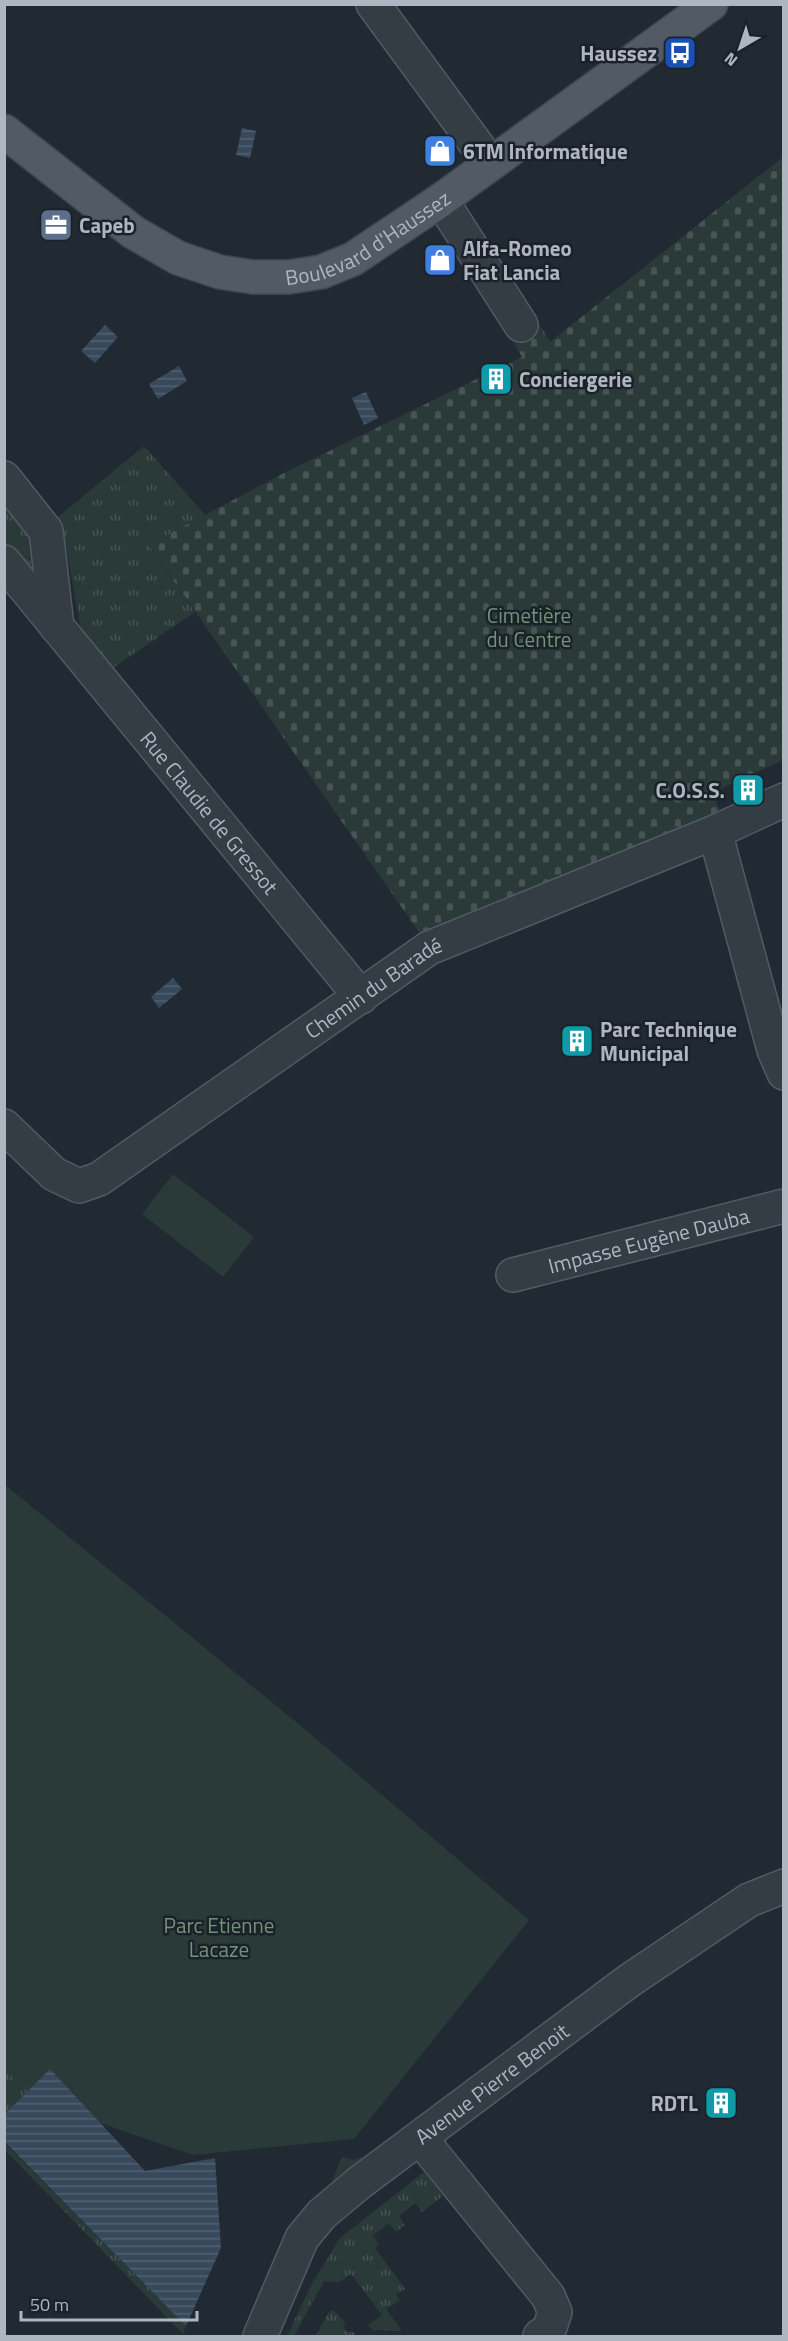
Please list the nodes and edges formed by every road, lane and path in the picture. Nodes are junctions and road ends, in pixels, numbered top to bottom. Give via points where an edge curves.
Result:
1 (373, 4) edge
2 (711, 4) edge
3 (4, 131) edge
4 (490, 163) junction
5 (441, 200) junction
6 (520, 325) dead end
7 (4, 478) edge
8 (4, 562) edge
9 (57, 627) junction
10 (783, 800) edge
11 (715, 832) junction
12 (361, 997) junction
13 (783, 1073) edge
14 (4, 1126) edge
15 (783, 1206) edge
16 (513, 1275) dead end
17 (783, 1886) edge
18 (420, 2138) junction
19 (547, 2324) edge
20 (260, 2337) edge

1 - 4 street
2 - 4 main road, Boulevard d'Haussez
3 - 5 main road, Boulevard d'Haussez via 133,232 178,258 220,272 289,277 330,269 353,259
4 - 5 main road, Boulevard d'Haussez
5 - 6 street
7 - 9 street via 46,531
8 - 9 street, Rue Claudie de Gressot
9 - 12 street, Rue Claudie de Gressot
10 - 11 street, Chemin du Baradé
11 - 12 street, Chemin du Baradé via 429,948
11 - 13 street
12 - 14 street, Chemin du Baradé via 99,1179 79,1186 54,1174
15 - 16 street, Impasse Eugène Dauba
17 - 18 street, Avenue Pierre Benoit via 749,1900 644,1971
18 - 19 street via 548,2296
18 - 20 street, Avenue Pierre Benoit via 330,2208 302,2238

